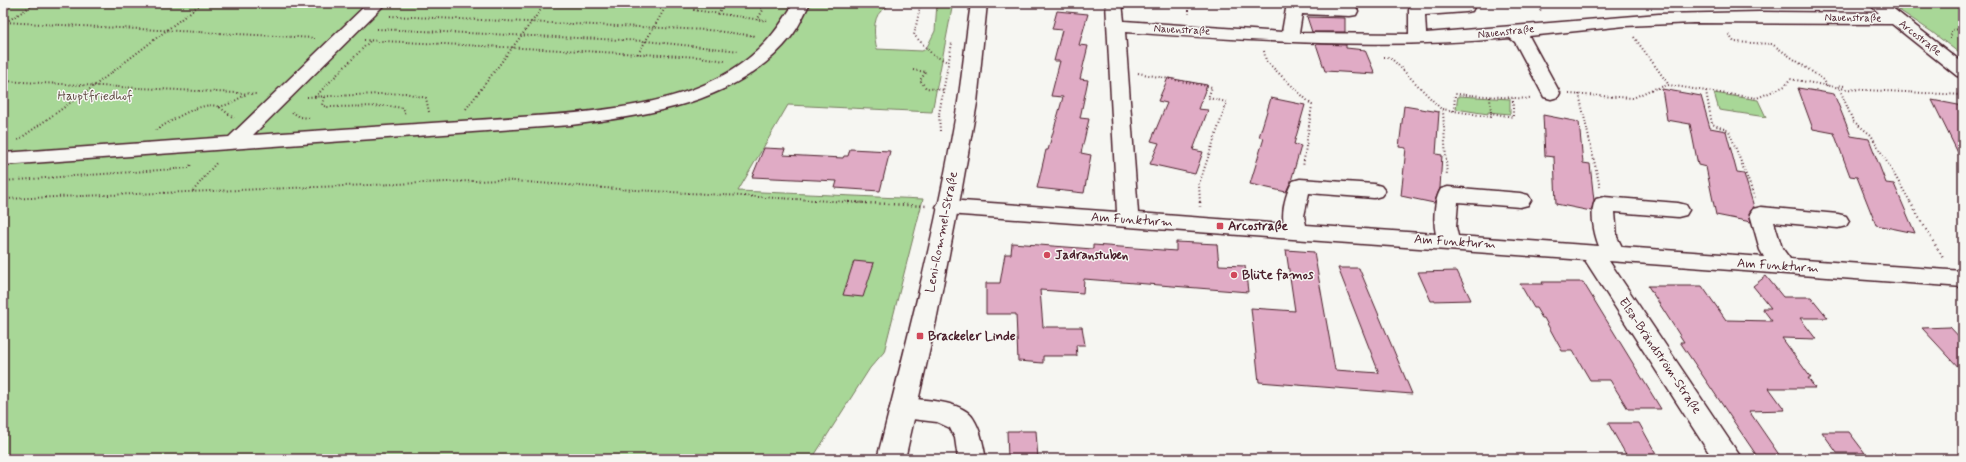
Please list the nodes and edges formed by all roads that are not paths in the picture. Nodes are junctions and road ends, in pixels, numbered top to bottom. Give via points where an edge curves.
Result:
1 (378, 3) edge
2 (802, 3) edge
3 (979, 3) edge
4 (1114, 3) edge
5 (1731, 3) edge
6 (1876, 3) edge
7 (1466, 7) dead end
8 (1350, 11) dead end
9 (1746, 17) junction
10 (1896, 19) junction
11 (1115, 26) junction
12 (1512, 31) junction
13 (1290, 37) junction
14 (1420, 39) junction
15 (1963, 72) edge
16 (1551, 92) road end
17 (233, 144) junction
18 (3, 159) edge
19 (1374, 191) dead end
20 (1520, 200) dead end
21 (947, 207) junction
22 (1678, 210) dead end
23 (1128, 220) junction
24 (1838, 221) dead end
25 (1296, 231) junction
26 (1449, 242) junction
27 (1603, 253) junction
28 (1783, 266) junction
29 (1963, 279) edge
30 (903, 408) junction
31 (891, 459) edge
32 (972, 459) edge
33 (1728, 459) edge

1 - 17 street
2 - 17 street via 781,39 759,60 728,81 701,93 624,113
3 - 21 street, Leni-Rommel-Straße via 967,102
4 - 11 street
5 - 9 street
6 - 10 street, Arcostraße
7 - 14 street via 1417,10 1417,32
8 - 13 street via 1294,9
9 - 10 street, Nauenstraße
9 - 12 street, Nauenstraße via 1624,21
10 - 15 street, Arcostraße
11 - 13 street, Nauenstraße
11 - 23 street
12 - 14 street, Nauenstraße
12 - 16 street via 1522,39
13 - 14 street, Nauenstraße
17 - 18 street
19 - 25 street via 1300,186 1293,216
20 - 26 street via 1448,194 1445,227
21 - 23 street, Am Funkturm
21 - 30 street, Leni-Rommel-Straße
22 - 27 street, Elsa-Brändström-Straße via 1604,204 1606,237
23 - 25 street, Am Funkturm
24 - 28 street via 1761,214 1771,250
25 - 26 street, Am Funkturm
26 - 27 street, Am Funkturm
27 - 28 street, Am Funkturm
27 - 33 street, Elsa-Brändström-Straße
28 - 29 street, Am Funkturm
30 - 31 street, Leni-Rommel-Straße
30 - 32 street via 952,415 964,424

